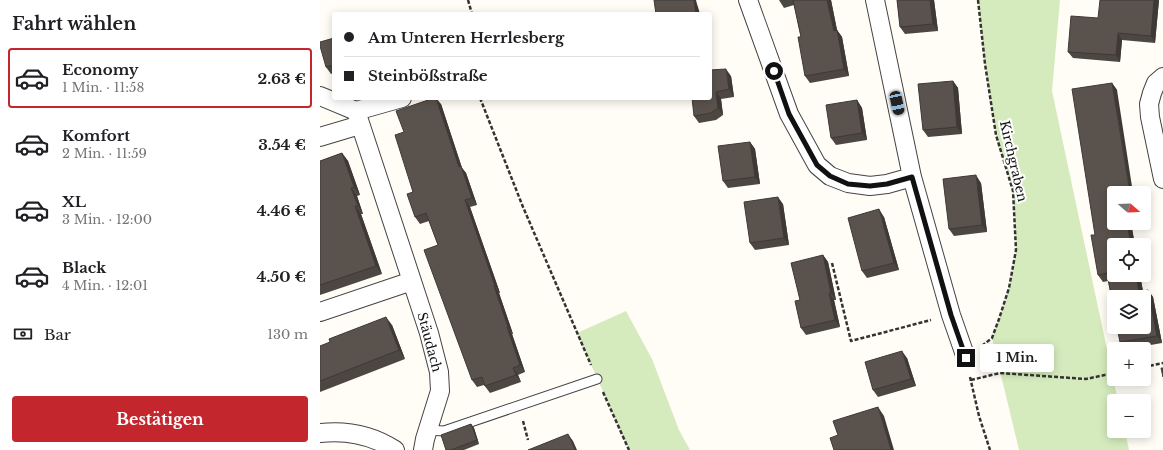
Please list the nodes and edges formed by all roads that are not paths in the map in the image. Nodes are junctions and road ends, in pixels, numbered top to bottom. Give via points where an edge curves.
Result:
1 (748, 0) edge
2 (875, 0) edge
3 (1163, 77) edge
4 (320, 96) edge
5 (398, 100) edge
6 (358, 118) junction
7 (320, 137) edge
8 (912, 177) junction
9 (1163, 179) edge
10 (412, 281) junction
11 (320, 312) edge
12 (966, 358) road end
13 (597, 379) road end
14 (427, 430) junction
15 (320, 433) edge
16 (395, 450) edge
17 (423, 450) edge

1 - 8 street via 789,114 817,165 830,176 848,184 870,186
2 - 8 street
3 - 9 street via 1156,84 1149,104
4 - 6 street
5 - 6 street
6 - 7 street
6 - 10 street, Stäudach
8 - 12 street via 951,315
10 - 11 street
10 - 14 street, Stäudach via 439,372 440,391
13 - 14 lane via 444,431
14 - 17 street, Stäudach
15 - 16 street via 356,433

